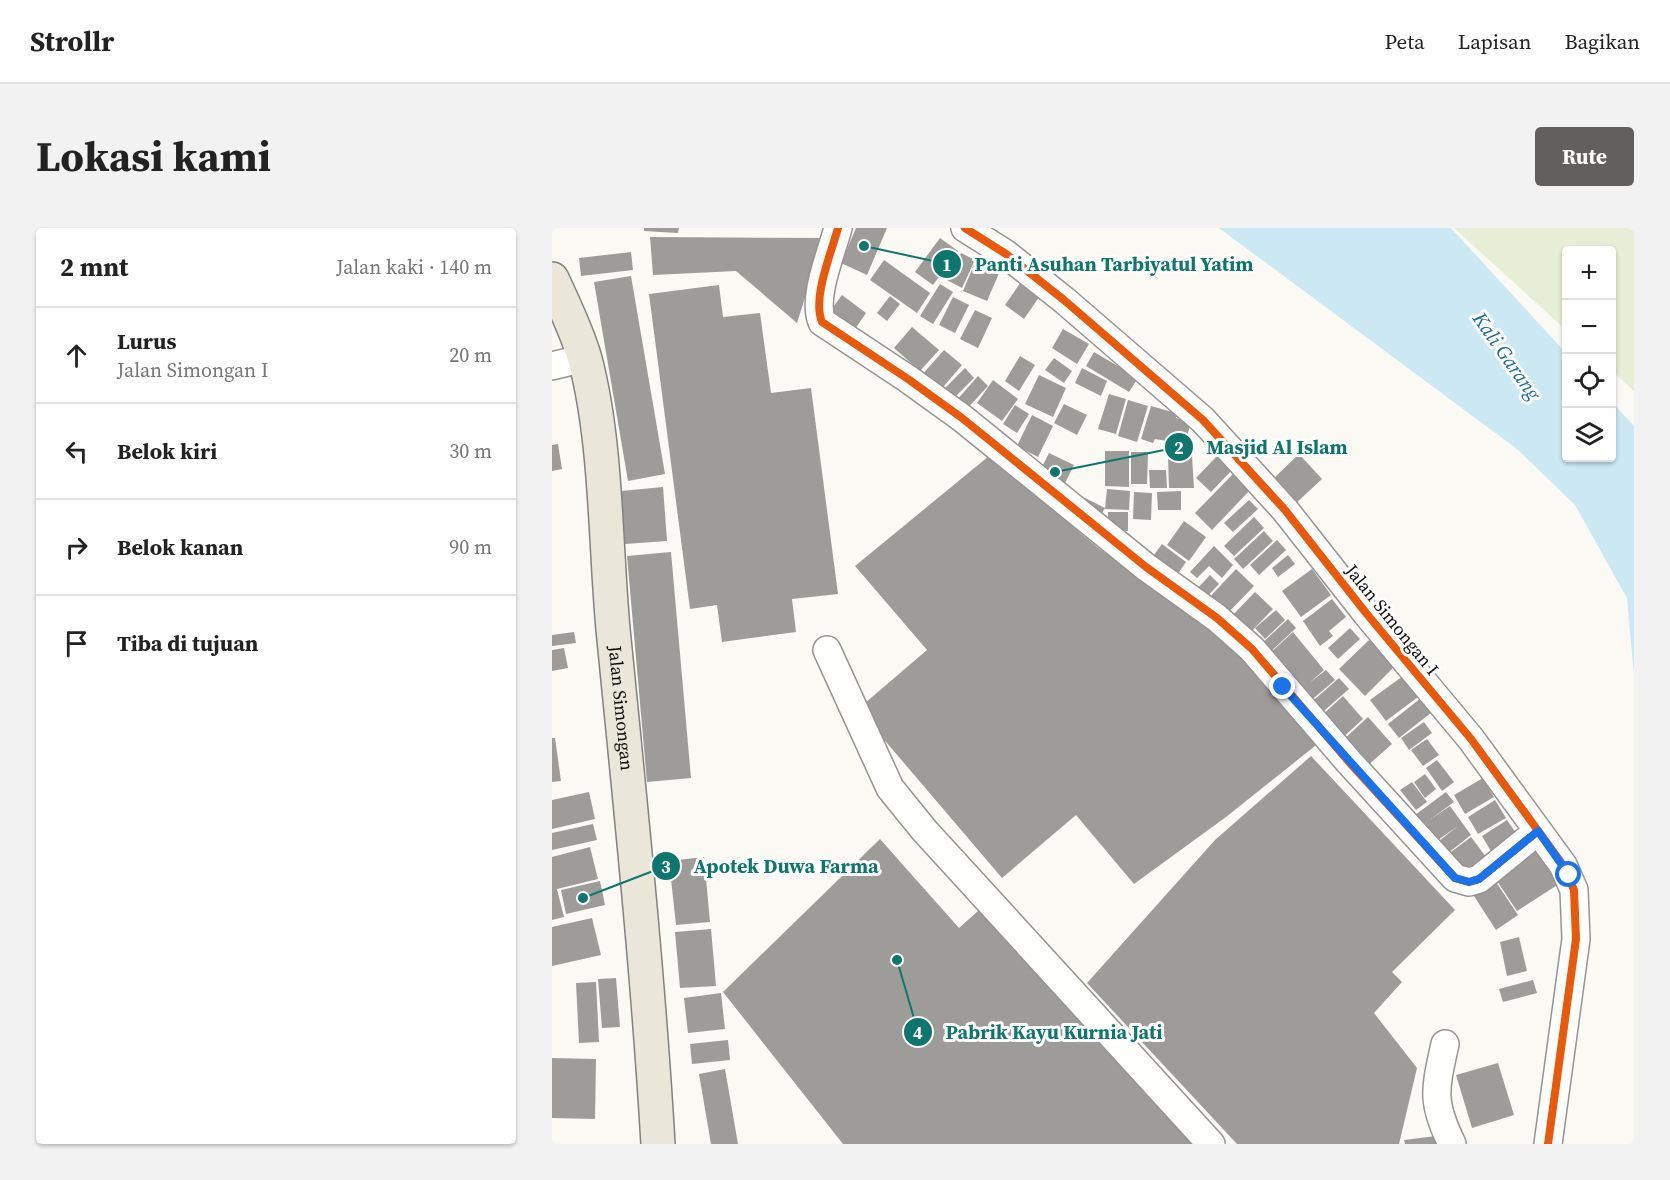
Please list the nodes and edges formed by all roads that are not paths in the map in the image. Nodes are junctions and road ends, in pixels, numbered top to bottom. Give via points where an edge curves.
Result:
1 (838, 228) edge
2 (965, 228) edge
3 (552, 279) edge
4 (585, 358) junction
5 (552, 366) edge
6 (827, 650) dead end
7 (1538, 831) junction
8 (1445, 1044) dead end
9 (658, 1144) edge
10 (1211, 1144) edge
11 (1452, 1144) edge
12 (1548, 1144) edge

1 - 7 street via 819,299 822,322 962,418 1146,567 1217,618 1252,650 1455,878 1469,882 1479,879
2 - 7 street, Jalan Simongan I via 1006,254 1064,300 1203,420 1286,510 1471,739
3 - 4 main road, Jalan Simongan
4 - 5 street
4 - 9 main road, Jalan Simongan via 601,471 648,976
6 - 10 street via 890,788
7 - 12 street, Jalan Simongan I via 1569,875 1576,911 1573,968
8 - 11 street via 1435,1093 1440,1118

